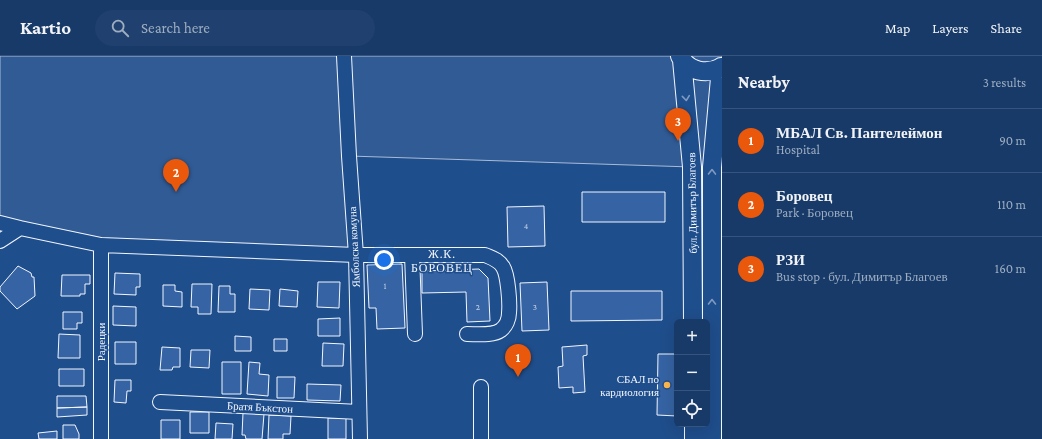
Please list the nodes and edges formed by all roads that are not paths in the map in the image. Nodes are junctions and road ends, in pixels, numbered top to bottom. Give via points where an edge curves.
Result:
1 (344, 56) edge
2 (681, 58) edge
3 (722, 67) edge
4 (0, 223) edge
5 (20, 228) junction
6 (0, 241) edge
7 (102, 245) junction
8 (356, 255) junction
9 (412, 255) junction
10 (693, 319) edge
11 (415, 334) dead end
12 (467, 334) dead end
13 (481, 387) dead end
14 (160, 402) dead end
15 (360, 412) junction
16 (694, 427) edge
17 (101, 439) edge
18 (360, 439) edge
19 (480, 439) edge
20 (694, 439) edge
21 (712, 439) edge

1 - 8 street, Ямболска комуна
2 - 3 main road via 688,66 704,72
2 -> 10 main road, бул. Димитър Благоев via 692,167
21 -> 3 main road, бул. Димитър Благоев via 712,167
4 - 5 street
5 - 6 street
5 - 7 street
7 - 8 street
7 - 17 street, Радецки
8 - 9 street
8 - 15 street, Ямболска комуна
9 - 11 street
9 - 12 street via 485,255 496,259 503,267 508,285 507,323 501,330 493,333
13 - 19 street
14 - 15 street, Братя Бъкстон
15 - 18 street, Ямболска комуна
16 - 20 main road

